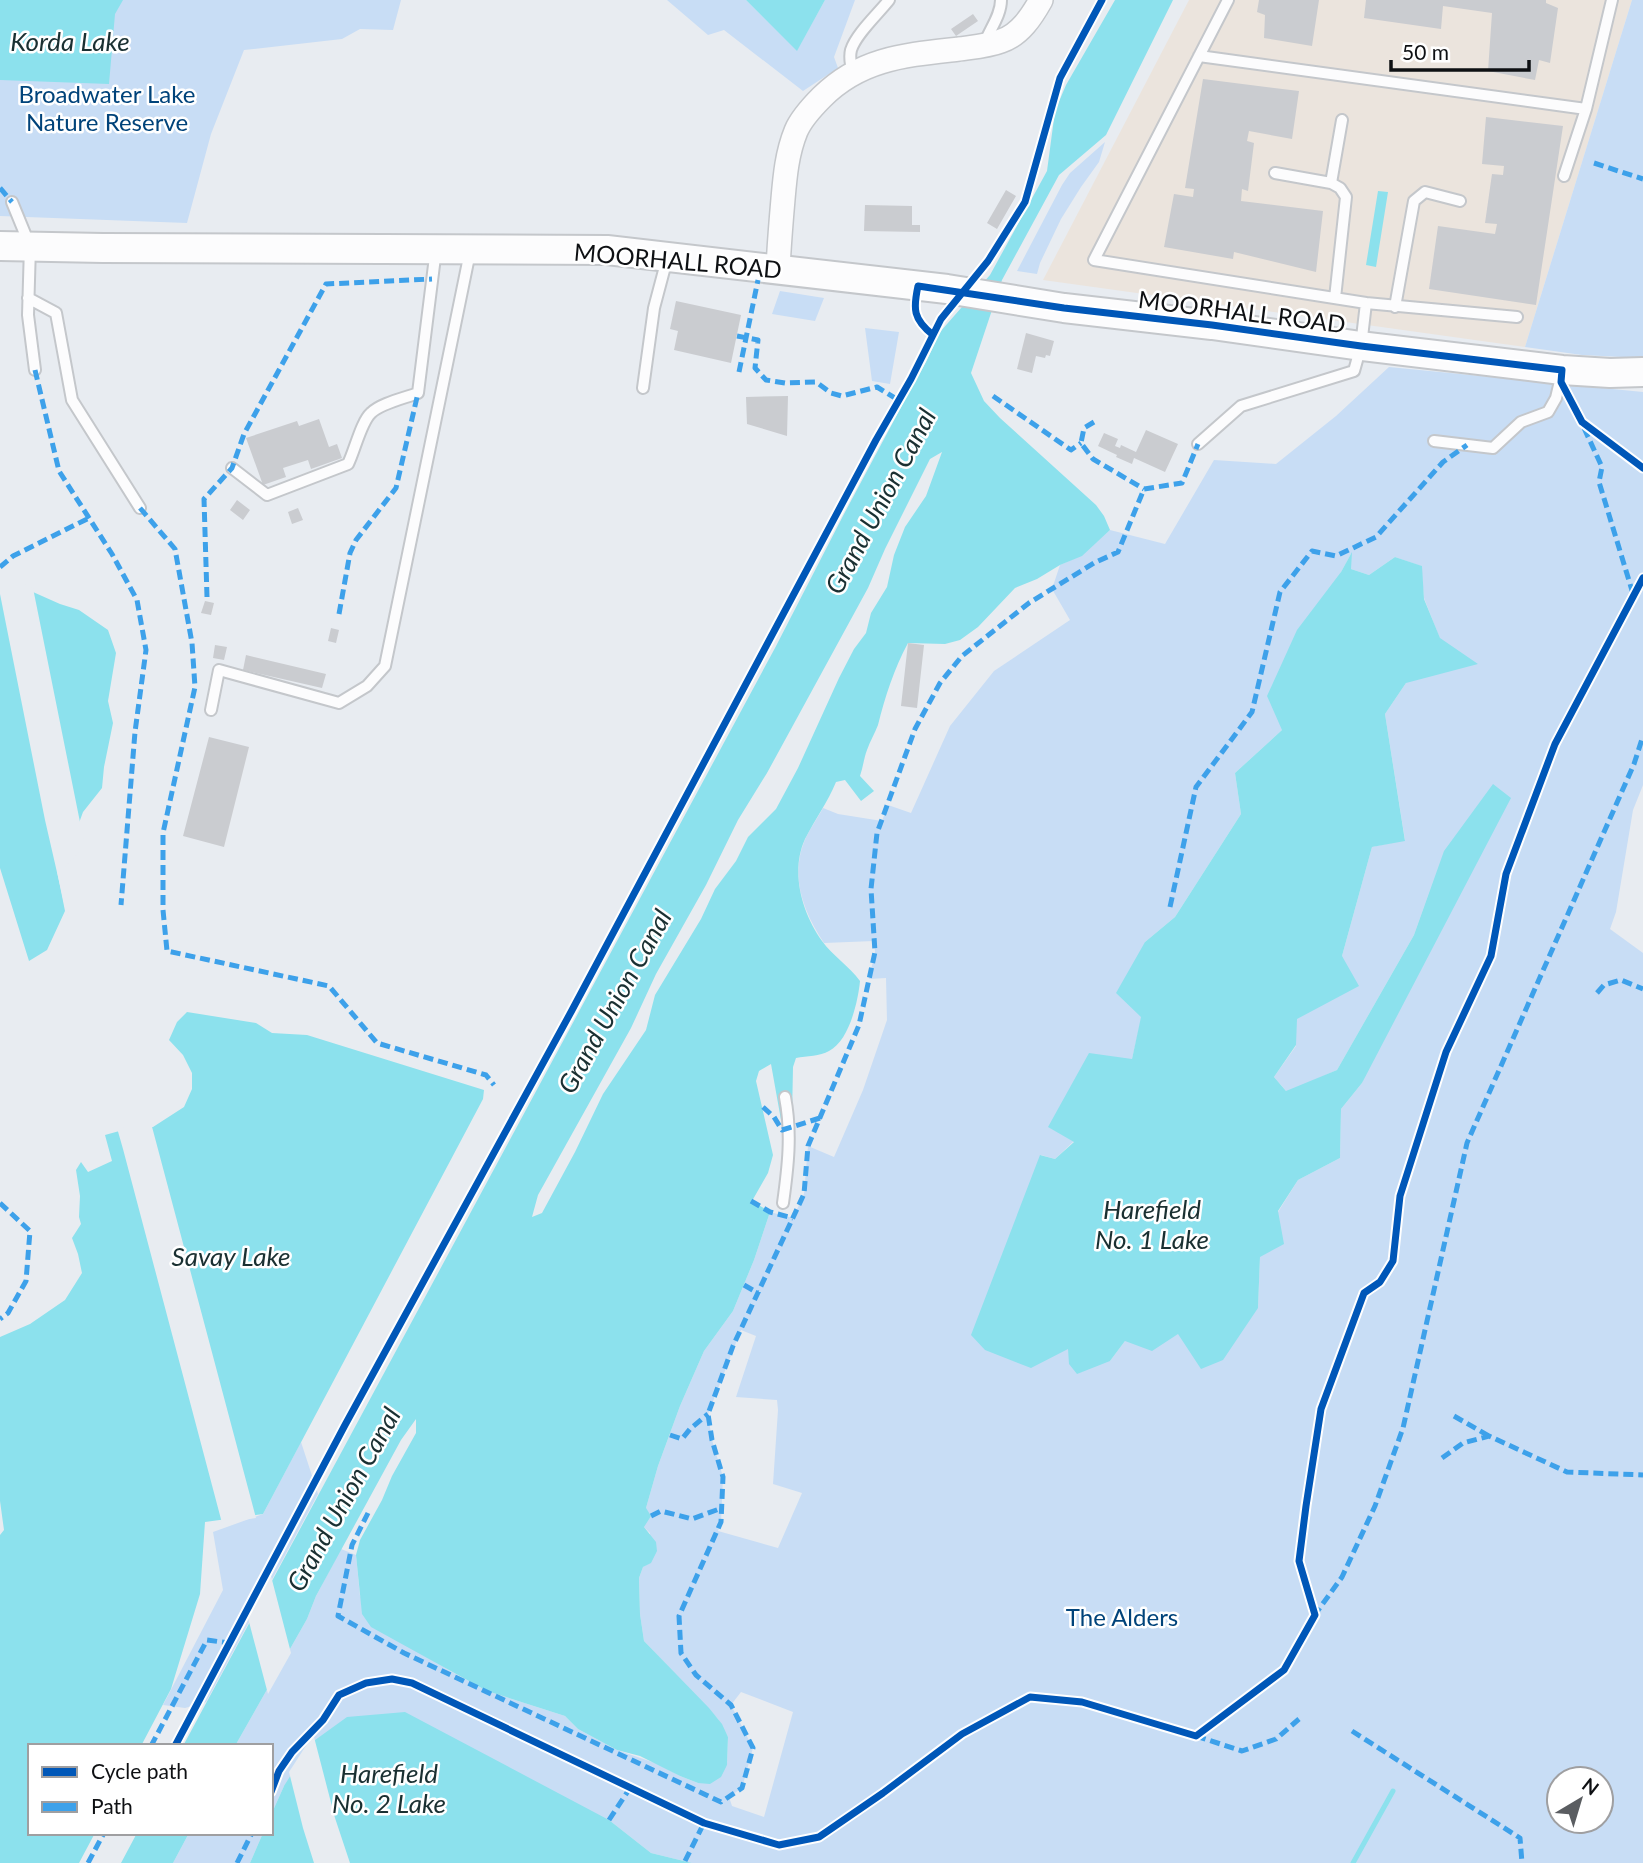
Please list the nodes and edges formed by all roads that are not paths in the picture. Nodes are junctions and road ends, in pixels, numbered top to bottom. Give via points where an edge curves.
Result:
1 (889, 0) edge
2 (1001, 0) edge
3 (1041, 0) edge
4 (1228, 0) edge
5 (1612, 0) edge
6 (984, 45) junction
7 (1199, 56) junction
8 (853, 73) junction
9 (1586, 109) junction
10 (1342, 120) dead end
11 (1275, 173) dead end
12 (1564, 176) dead end
13 (1331, 183) junction
14 (1460, 201) dead end
15 (12, 202) dead end
16 (0, 246) edge
17 (30, 246) junction
18 (436, 250) junction
19 (470, 250) junction
20 (668, 256) junction
21 (778, 269) junction
22 (28, 298) junction
23 (1335, 298) junction
24 (1366, 303) junction
25 (1395, 307) junction
26 (1517, 317) dead end
27 (1361, 346) junction
28 (35, 370) dead end
29 (1562, 370) junction
30 (1643, 372) edge
31 (643, 388) dead end
32 (1434, 441) dead end
33 (1198, 444) dead end
34 (232, 468) dead end
35 (141, 508) dead end
36 (211, 709) dead end
37 (785, 1097) dead end
38 (783, 1203) dead end

1 - 8 lane via 850,52
2 - 6 lane
3 - 6 street via 1016,33
4 - 7 lane
5 - 9 lane
6 - 8 street via 901,56
7 - 9 lane
7 - 23 lane via 1094,260
8 - 21 street via 816,103 796,130 786,176
9 - 12 lane
10 - 13 lane
11 - 13 lane
13 - 23 lane via 1346,197
14 - 25 lane via 1425,192 1414,201
15 - 17 lane
16 - 17 street, MOORHALL ROAD
17 - 18 street, MOORHALL ROAD
17 - 22 lane
18 - 19 street, MOORHALL ROAD
18 - 34 lane via 418,393 370,413 348,464 267,495
19 - 20 street, MOORHALL ROAD via 607,250
19 - 36 lane via 385,667 367,686 339,703 219,670
20 - 21 street, MOORHALL ROAD
20 - 31 lane via 654,308
21 - 27 street, MOORHALL ROAD
22 - 28 lane
22 - 35 lane via 56,313 72,400
23 - 24 lane
24 - 25 lane
24 - 27 lane
25 - 26 lane
27 - 29 street, MOORHALL ROAD
27 - 33 lane via 1354,371 1241,406
29 - 30 street, MOORHALL ROAD
29 - 32 lane via 1548,411 1521,422 1493,448
37 - 38 lane via 789,1152

